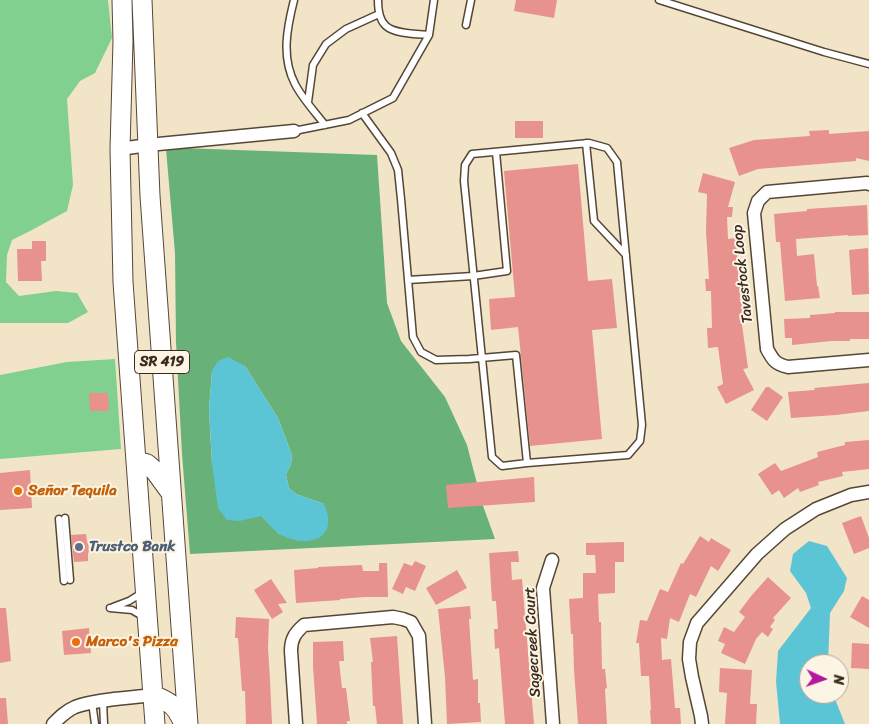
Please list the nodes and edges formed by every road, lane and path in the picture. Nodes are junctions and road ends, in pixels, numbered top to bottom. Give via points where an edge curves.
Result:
1 (122, 0) edge
2 (142, 0) edge
3 (294, 0) edge
4 (378, 0) edge
5 (434, 0) edge
6 (471, 0) edge
7 (659, 0) edge
8 (379, 14) junction
9 (466, 24) dead end
10 (428, 35) junction
11 (869, 64) edge
12 (308, 102) junction
13 (362, 113) junction
14 (325, 124) junction
15 (294, 131) joint
16 (586, 143) junction
17 (148, 145) junction
18 (120, 149) junction
19 (496, 152) junction
20 (869, 184) edge
21 (626, 255) junction
22 (473, 276) junction
23 (408, 280) junction
24 (481, 358) junction
25 (869, 360) edge
26 (136, 460) junction
27 (528, 463) junction
28 (869, 492) edge
29 (171, 494) junction
30 (62, 519) dead end
31 (552, 560) dead end
32 (67, 580) dead end
33 (145, 591) junction
34 (147, 619) junction
35 (153, 695) junction
36 (97, 702) junction
37 (53, 724) edge
38 (95, 724) edge
39 (104, 724) edge
40 (155, 724) edge
41 (184, 724) edge
42 (188, 724) edge
43 (296, 724) edge
44 (425, 724) edge
45 (553, 724) edge
46 (702, 724) edge

1 - 18 main road, SR 419
2 - 17 main road, SR 419
3 - 12 lane via 286,36 287,63 295,84
4 - 8 lane
5 - 10 lane
6 - 9 lane
7 - 11 lane
8 - 10 lane via 386,26
8 - 12 lane via 346,29 326,44 313,65
10 - 13 lane via 393,98
12 - 14 lane
13 - 14 lane via 349,120
13 - 23 lane via 391,153 398,170
14 - 15 lane
15 - 17 street
16 - 19 lane
16 - 21 lane via 594,221
16 - 21 lane via 607,148 617,162
17 - 18 street
17 - 29 main road, SR 419
18 - 26 main road, SR 419 via 123,282
19 - 22 lane via 472,154 464,165
19 - 22 lane via 507,270
20 - 25 street, Tavestock Loop via 767,192 758,201 754,213 767,349 773,360 788,367
21 - 27 lane via 642,425 640,441 628,455
22 - 23 lane
22 - 24 lane
23 - 24 lane via 413,337 421,352 436,360
24 - 27 lane via 492,458 502,466
24 - 27 lane via 516,355
26 - 29 main road via 155,471
26 - 33 main road, SR 419
28 - 46 street via 851,495 816,509 785,529 757,554 697,623 690,642 689,659
29 - 42 main road, SR 419
30 - 32 lane
31 - 45 street, Sagecreek Court via 544,588
33 - 34 main road, SR 419
33 - 34 lane via 110,608 132,610
34 - 35 main road, SR 419
35 - 36 street
35 - 40 main road, SR 419
35 - 41 main road via 166,700 178,711
36 - 37 street via 75,707
36 - 38 lane
36 - 39 lane
43 - 44 street via 291,640 297,630 304,625 393,617 411,622 419,636

